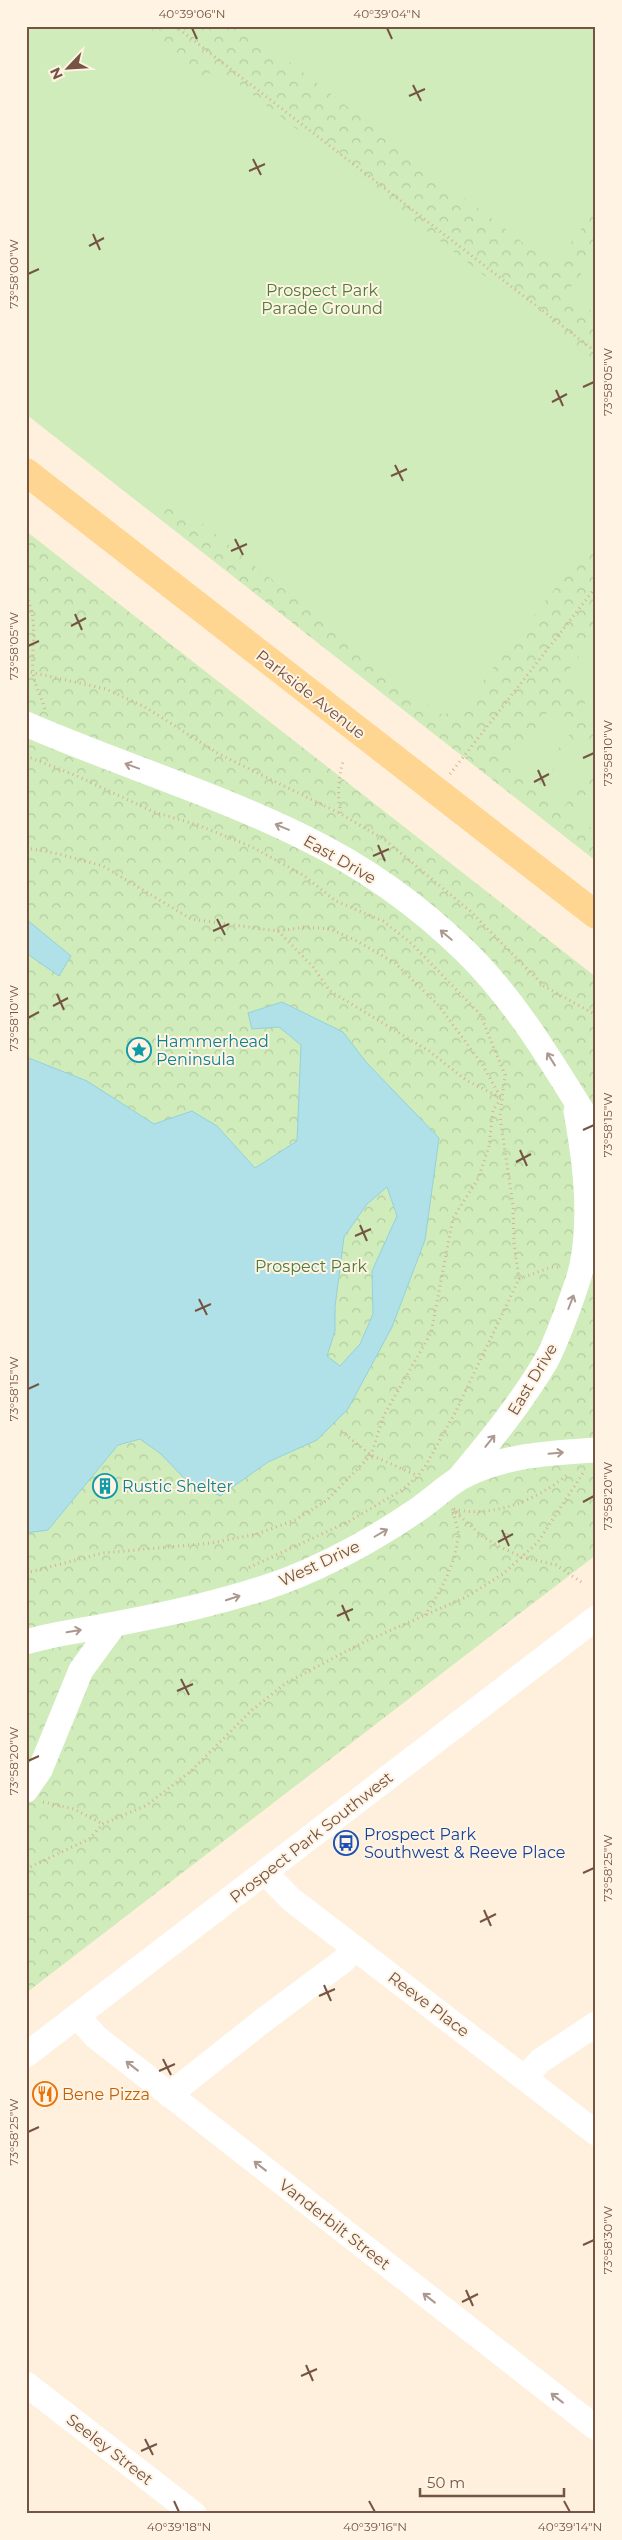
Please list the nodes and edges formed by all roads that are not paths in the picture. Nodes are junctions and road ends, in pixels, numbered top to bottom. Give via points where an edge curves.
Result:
1 (26, 472) edge
2 (26, 724) edge
3 (596, 915) edge
4 (574, 1101) junction
5 (596, 1134) edge
6 (596, 1230) edge
7 (582, 1266) junction
8 (591, 1459) edge
9 (459, 1479) junction
10 (595, 1619) edge
11 (114, 1624) junction
12 (26, 1642) edge
13 (31, 1797) edge
14 (265, 1873) junction
15 (356, 1948) junction
16 (77, 2016) junction
17 (596, 2024) edge
18 (26, 2055) edge
19 (525, 2078) junction
20 (170, 2095) junction
21 (596, 2133) edge
22 (26, 2384) edge
23 (596, 2428) edge
24 (194, 2514) edge

1 - 3 main road, Parkside Avenue
4 -> 2 street, East Drive via 520,1013 485,972 401,896 368,872 304,836
4 - 5 street, East Drive
4 - 7 street, East Drive via 584,1156 586,1231
6 - 7 street, East Drive
9 -> 7 street, East Drive via 509,1418 546,1360
9 -> 8 street, West Drive via 507,1460 530,1455
11 -> 9 street, West Drive via 214,1604 321,1566 398,1523
10 - 14 street, Prospect Park Southwest
12 -> 11 street, West Drive
11 - 13 street via 81,1670
14 - 15 street, Reeve Place via 292,1900
14 - 16 street, Prospect Park Southwest
15 - 19 street, Reeve Place
15 - 20 street
16 - 18 street, Prospect Park Southwest
20 -> 16 street, Vanderbilt Street via 96,2038
17 - 19 street via 540,2061
19 - 21 street, Reeve Place
23 -> 20 street, Vanderbilt Street
22 - 24 street, Seeley Street

